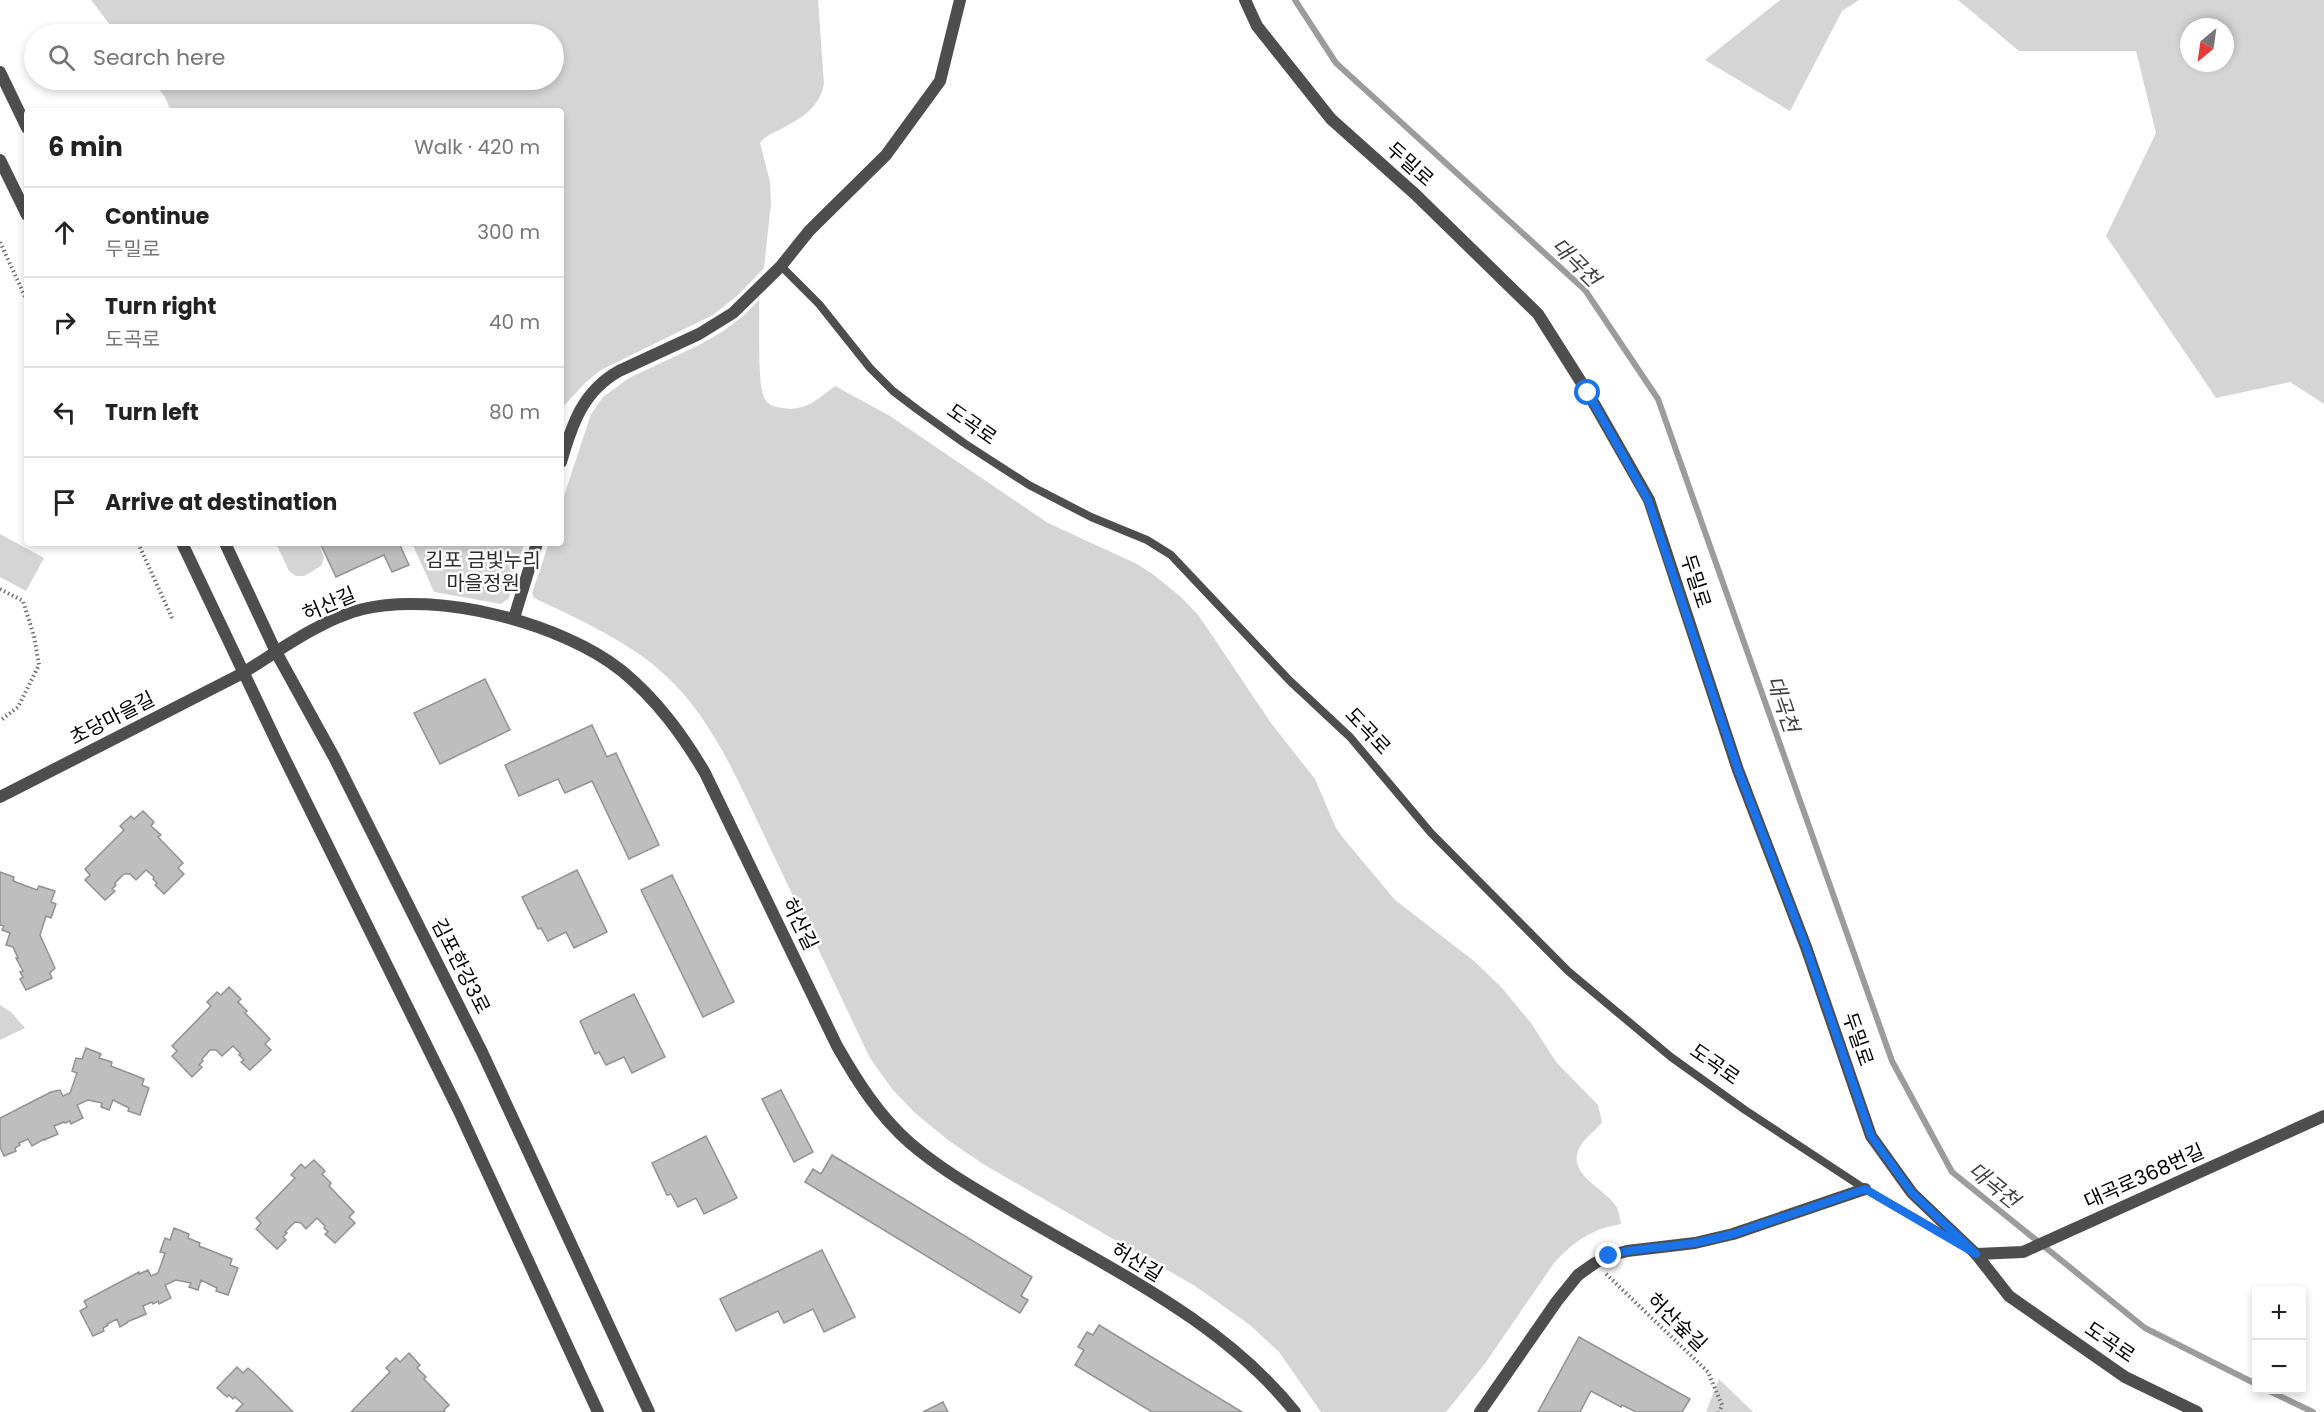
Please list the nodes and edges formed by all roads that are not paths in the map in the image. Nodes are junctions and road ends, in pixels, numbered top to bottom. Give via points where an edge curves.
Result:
1 (960, 0) edge
2 (1245, 0) edge
3 (0, 72) edge
4 (24, 122) edge
5 (0, 160) edge
6 (24, 209) edge
7 (781, 266) junction
8 (564, 452) edge
9 (183, 546) edge
10 (226, 546) edge
11 (536, 546) edge
12 (514, 618) junction
13 (276, 652) junction
14 (243, 673) junction
15 (0, 797) edge
16 (2324, 1116) edge
17 (1865, 1189) junction
18 (1976, 1254) junction
19 (598, 1412) edge
20 (649, 1412) edge
21 (1294, 1412) edge
22 (1480, 1412) edge
23 (2197, 1412) edge

1 - 7 street via 940,81 886,155 809,231
2 - 18 street, 두밀로 via 1257,26 1331,119 1415,194 1538,314 1588,393 1648,500 1738,770 1806,947 1871,1136 1912,1193
3 - 4 street
5 - 6 street
7 - 8 street via 718,324 607,377 593,389 582,403
7 - 17 lane, 도곡로 via 819,304 893,392 1029,485 1171,555 1290,681 1350,737 1431,833 1568,971 1671,1057
9 - 14 street
10 - 13 street, 김포한강3로
11 - 12 street
12 - 13 street, 허산길 via 434,604 379,606 341,617
12 - 21 street, 허산길 via 593,653 619,669 678,729 705,772 837,1046 889,1122 937,1164 1210,1332 1258,1370
13 - 14 street, 허산길
13 - 20 street, 김포한강3로 via 334,758 482,1052
14 - 15 street, 초당마을길
14 - 19 street via 458,1109
16 - 18 street, 대곡로368번길 via 2027,1250
17 - 18 lane, 도곡로
17 - 22 street via 1733,1234 1627,1251 1595,1263 1578,1275 1557,1301
18 - 23 street, 도곡로 via 2009,1296 2125,1377

